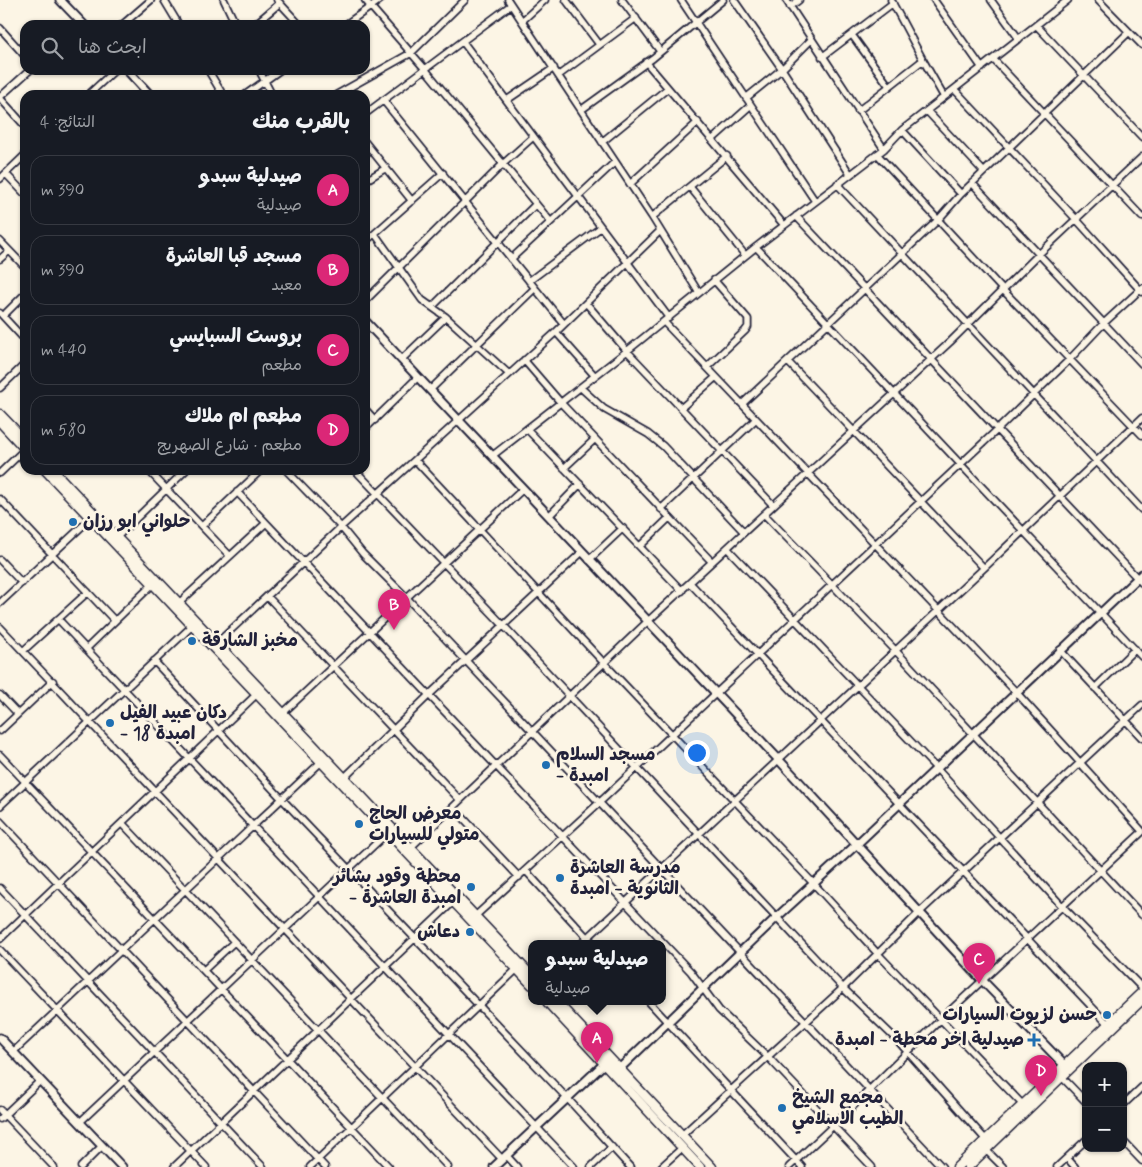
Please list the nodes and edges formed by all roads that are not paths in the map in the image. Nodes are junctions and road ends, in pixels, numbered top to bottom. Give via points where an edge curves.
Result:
1 (60, 0) edge
2 (151, 0) edge
3 (164, 0) edge
4 (224, 0) edge
5 (364, 0) edge
6 (380, 0) edge
7 (465, 0) edge
8 (545, 0) edge
9 (566, 0) edge
10 (622, 0) edge
11 (681, 0) edge
12 (723, 0) edge
13 (734, 0) edge
14 (786, 0) edge
15 (799, 0) edge
16 (934, 0) edge
17 (991, 0) edge
18 (1098, 0) edge
19 (1066, 1) edge
20 (279, 2) edge
21 (510, 2) edge
22 (892, 2) edge
23 (143, 3) edge
24 (370, 7) junction
25 (790, 7) junction
26 (636, 18) junction
27 (78, 20) edge
28 (127, 20) edge
29 (176, 20) edge
30 (234, 20) edge
31 (259, 20) edge
32 (295, 20) edge
33 (352, 20) edge
34 (522, 21) junction
35 (696, 22) junction
36 (1036, 25) junction
37 (1, 31) edge
38 (1129, 32) junction
39 (852, 35) junction
40 (1019, 39) junction
41 (811, 40) junction
42 (463, 42) junction
43 (599, 44) junction
44 (1142, 45) edge
45 (20, 51) edge
46 (660, 51) junction
47 (411, 53) junction
48 (822, 57) junction
49 (993, 59) junction
50 (923, 60) junction
51 (646, 62) junction
52 (554, 68) junction
53 (982, 68) junction
54 (425, 69) junction
55 (782, 69) junction
56 (25, 75) edge
57 (110, 75) edge
58 (132, 75) edge
59 (211, 75) edge
60 (261, 75) edge
61 (273, 75) edge
62 (559, 75) junction
63 (1084, 76) junction
64 (264, 81) junction
65 (889, 86) junction
66 (668, 88) junction
67 (93, 90) edge
68 (145, 90) edge
69 (220, 90) edge
70 (252, 90) edge
71 (269, 90) edge
72 (345, 90) edge
73 (955, 90) junction
74 (944, 97) junction
75 (0, 98) edge
76 (746, 98) junction
77 (383, 100) junction
78 (507, 100) junction
79 (751, 105) junction
80 (370, 110) edge
81 (581, 110) junction
82 (858, 111) junction
83 (927, 111) junction
84 (1045, 114) junction
85 (20, 120) edge
86 (698, 122) junction
87 (902, 130) junction
88 (533, 136) junction
89 (1142, 138) edge
90 (713, 139) junction
91 (602, 142) junction
92 (1009, 147) junction
93 (370, 148) edge
94 (884, 149) junction
95 (877, 154) junction
96 (727, 156) junction
97 (1142, 157) edge
98 (20, 160) edge
99 (615, 162) junction
100 (504, 163) junction
101 (386, 168) junction
102 (984, 172) junction
103 (443, 173) junction
104 (6, 174) junction
105 (850, 174) junction
106 (370, 177) edge
107 (0, 179) edge
108 (972, 183) junction
109 (630, 184) junction
110 (837, 184) junction
111 (1112, 185) junction
112 (690, 187) junction
113 (20, 189) edge
114 (961, 194) junction
115 (577, 196) junction
116 (412, 201) junction
117 (465, 201) junction
118 (815, 201) junction
119 (536, 204) junction
120 (796, 216) junction
121 (652, 217) junction
122 (1142, 217) edge
123 (1076, 219) junction
124 (938, 220) junction
125 (550, 221) junction
126 (784, 225) junction
127 (600, 228) junction
128 (660, 230) junction
129 (375, 234) junction
130 (370, 238) edge
131 (0, 241) edge
132 (497, 242) junction
133 (756, 247) junction
134 (9, 250) junction
135 (902, 254) junction
136 (1038, 254) junction
137 (745, 255) junction
138 (0, 259) edge
139 (511, 259) junction
140 (20, 262) edge
141 (627, 264) junction
142 (398, 267) junction
143 (714, 280) junction
144 (529, 281) junction
145 (535, 288) junction
146 (865, 288) junction
147 (1002, 289) junction
148 (1141, 290) edge
149 (699, 293) junction
150 (370, 296) edge
151 (20, 298) edge
152 (586, 303) junction
153 (432, 307) junction
154 (1, 314) edge
155 (446, 317) junction
156 (666, 320) junction
157 (828, 323) junction
158 (1104, 323) junction
159 (564, 324) junction
160 (968, 324) junction
161 (370, 326) edge
162 (556, 332) junction
163 (20, 335) edge
164 (477, 344) junction
165 (627, 351) junction
166 (402, 359) junction
167 (931, 359) junction
168 (524, 360) junction
169 (1070, 360) junction
170 (788, 362) junction
171 (1142, 364) edge
172 (706, 367) junction
173 (20, 369) edge
174 (509, 374) junction
175 (595, 376) junction
176 (716, 377) junction
177 (418, 378) junction
178 (0, 388) edge
179 (581, 388) junction
180 (430, 390) junction
181 (894, 392) junction
182 (1034, 394) junction
183 (561, 403) junction
184 (742, 404) junction
185 (681, 408) junction
186 (0, 414) edge
187 (370, 414) edge
188 (1142, 418) edge
189 (756, 419) junction
190 (375, 420) junction
191 (458, 420) junction
192 (0, 422) edge
193 (370, 424) edge
194 (1133, 426) junction
195 (527, 429) junction
196 (997, 430) junction
197 (854, 431) junction
198 (20, 435) edge
199 (1142, 435) edge
200 (595, 439) junction
201 (20, 444) edge
202 (722, 451) junction
203 (20, 454) edge
204 (492, 456) junction
205 (415, 460) junction
206 (1096, 461) junction
207 (961, 464) junction
208 (564, 468) junction
209 (0, 473) edge
210 (808, 474) junction
211 (50, 475) edge
212 (58, 475) edge
213 (153, 475) edge
214 (181, 475) edge
215 (256, 475) edge
216 (291, 475) edge
217 (360, 475) edge
218 (694, 479) junction
219 (580, 484) junction
220 (166, 489) junction
221 (523, 489) junction
222 (237, 492) junction
223 (378, 494) junction
224 (1059, 496) junction
225 (0, 500) edge
226 (921, 501) junction
227 (773, 505) junction
228 (661, 509) junction
229 (1142, 510) edge
230 (764, 514) junction
231 (549, 516) junction
232 (91, 518) junction
233 (669, 518) junction
234 (266, 523) junction
235 (202, 526) junction
236 (341, 527) junction
237 (623, 528) junction
238 (480, 530) junction
239 (1023, 530) junction
240 (744, 532) junction
241 (117, 537) junction
242 (875, 544) junction
243 (640, 546) junction
244 (727, 548) junction
245 (582, 552) junction
246 (53, 554) junction
247 (230, 556) junction
248 (0, 560) edge
249 (589, 560) junction
250 (303, 562) junction
251 (712, 562) junction
252 (444, 563) junction
253 (984, 568) junction
254 (1140, 578) edge
255 (22, 583) junction
256 (690, 583) junction
257 (153, 584) junction
258 (832, 584) junction
259 (682, 591) junction
260 (88, 592) junction
261 (539, 594) junction
262 (267, 596) junction
263 (406, 597) junction
264 (0, 603) edge
265 (179, 603) junction
266 (939, 610) junction
267 (1100, 612) junction
268 (58, 619) junction
269 (794, 619) junction
270 (115, 621) junction
271 (648, 622) junction
272 (192, 626) junction
273 (504, 626) junction
274 (0, 627) edge
275 (369, 632) junction
276 (218, 643) junction
277 (86, 649) junction
278 (1135, 649) junction
279 (895, 650) junction
280 (1060, 650) junction
281 (23, 651) junction
282 (758, 654) junction
283 (1142, 657) edge
284 (154, 661) junction
285 (466, 661) junction
286 (604, 663) junction
287 (333, 667) junction
288 (52, 681) junction
289 (857, 686) junction
290 (1096, 688) junction
291 (123, 689) junction
292 (259, 692) junction
293 (1016, 692) junction
294 (716, 694) junction
295 (0, 695) edge
296 (429, 695) junction
297 (569, 696) junction
298 (1142, 705) edge
299 (283, 713) junction
300 (18, 714) junction
301 (821, 720) junction
302 (1125, 720) junction
303 (90, 722) junction
304 (220, 730) junction
305 (393, 730) junction
306 (0, 731) edge
307 (533, 731) junction
308 (973, 733) junction
309 (672, 734) junction
310 (1142, 738) edge
311 (0, 755) edge
312 (188, 759) junction
313 (779, 760) junction
314 (320, 763) junction
315 (1080, 763) junction
316 (496, 765) junction
317 (636, 768) junction
318 (936, 768) junction
319 (344, 778) junction
320 (26, 782) junction
321 (156, 791) junction
322 (282, 799) junction
323 (460, 800) junction
324 (734, 801) junction
325 (600, 802) junction
326 (900, 803) junction
327 (1037, 803) junction
328 (0, 806) edge
329 (453, 807) junction
330 (0, 821) edge
331 (122, 823) junction
332 (253, 826) junction
333 (1142, 832) edge
334 (387, 833) junction
335 (698, 834) junction
336 (562, 837) junction
337 (1000, 839) junction
338 (857, 844) junction
339 (410, 848) junction
340 (91, 851) junction
341 (219, 858) junction
342 (662, 869) junction
343 (349, 870) junction
344 (526, 871) junction
345 (1101, 871) junction
346 (964, 872) junction
347 (519, 877) junction
348 (434, 878) junction
349 (58, 883) junction
350 (814, 884) junction
351 (0, 888) edge
352 (185, 890) junction
353 (320, 898) junction
354 (452, 902) junction
355 (624, 904) junction
356 (1062, 906) junction
357 (920, 912) junction
358 (26, 915) junction
359 (1142, 915) edge
360 (777, 917) junction
361 (472, 918) junction
362 (155, 919) junction
363 (286, 929) junction
364 (416, 938) junction
365 (587, 938) joint
366 (0, 939) edge
367 (1027, 939) junction
368 (659, 940) edge
369 (234, 942) junction
370 (666, 947) edge
371 (0, 950) edge
372 (122, 951) junction
373 (741, 952) junction
374 (878, 954) junction
375 (252, 961) junction
376 (386, 967) junction
377 (517, 969) junction
378 (204, 970) junction
379 (528, 972) edge
380 (982, 980) junction
381 (528, 981) edge
382 (88, 982) junction
383 (702, 988) junction
384 (843, 988) junction
385 (222, 989) junction
386 (1142, 990) edge
387 (352, 999) junction
388 (480, 1005) junction
389 (550, 1005) edge
390 (560, 1005) edge
391 (652, 1005) edge
392 (1140, 1006) edge
393 (58, 1011) junction
394 (941, 1018) junction
395 (188, 1020) junction
396 (668, 1022) junction
397 (807, 1022) junction
398 (1108, 1024) junction
399 (318, 1030) junction
400 (448, 1034) junction
401 (0, 1038) edge
402 (155, 1051) junction
403 (13, 1052) junction
404 (907, 1052) junction
405 (768, 1057) junction
406 (287, 1060) junction
407 (607, 1060) junction
408 (415, 1067) junction
409 (1067, 1068) junction
410 (617, 1071) junction
411 (1060, 1075) junction
412 (40, 1081) junction
413 (123, 1081) junction
414 (1142, 1087) edge
415 (869, 1089) junction
416 (731, 1090) junction
417 (254, 1092) junction
418 (567, 1098) junction
419 (1082, 1098) edge
420 (382, 1099) junction
421 (1127, 1101) edge
422 (1023, 1105) junction
423 (1, 1115) edge
424 (80, 1122) junction
425 (221, 1122) junction
426 (833, 1126) junction
427 (537, 1127) junction
428 (352, 1128) junction
429 (682, 1135) junction
430 (986, 1140) junction
431 (1082, 1144) edge
432 (102, 1146) junction
433 (1127, 1146) edge
434 (612, 1147) junction
435 (682, 1148) junction
436 (986, 1150) junction
437 (191, 1152) junction
438 (504, 1157) junction
439 (1067, 1158) junction
440 (318, 1160) junction
441 (796, 1161) junction
442 (1142, 1161) edge
443 (54, 1167) edge
444 (81, 1167) edge
445 (122, 1167) edge
446 (174, 1167) edge
447 (206, 1167) edge
448 (264, 1167) edge
449 (310, 1167) edge
450 (325, 1167) edge
451 (389, 1167) edge
452 (448, 1167) edge
453 (494, 1167) edge
454 (517, 1167) edge
455 (574, 1167) edge
456 (591, 1167) edge
457 (630, 1167) edge
458 (661, 1167) edge
459 (700, 1167) edge
460 (712, 1167) edge
461 (788, 1167) edge
462 (802, 1167) edge
463 (872, 1167) edge
464 (942, 1167) edge
465 (957, 1167) edge
466 (968, 1167) edge
467 (1003, 1167) edge
468 (1057, 1167) edge
469 (1075, 1167) edge

1 - 27 street
2 - 23 street
3 - 29 street
4 - 30 street
5 - 24 street
6 - 24 street
7 - 47 street
8 - 34 street
9 - 43 street
10 - 26 street
11 - 35 street
12 - 35 street
13 - 55 street
14 - 25 street
15 - 25 street
16 - 53 street
17 - 40 street
18 - 38 street
19 - 36 street
20 - 31 street
20 - 32 street
21 - 34 street
21 - 42 street
22 - 39 street
22 - 50 street
23 - 28 street
24 - 33 street
24 - 47 street
25 - 41 street
26 - 43 street
26 - 46 street
34 - 52 street
35 - 46 street
35 - 76 street
36 - 40 street
36 - 63 street
37 - 45 street
38 - 44 street
38 - 63 street
39 - 48 street
39 - 65 street
40 - 49 street
41 - 48 street
41 - 55 street
42 - 54 street
42 - 78 street
43 - 62 street
46 - 51 street
47 - 54 street
47 - 72 street
48 - 82 street
49 - 53 street
49 - 84 street
50 - 65 street
50 - 74 street
51 - 66 street
51 - 81 street
52 - 62 street
52 - 78 street
53 - 73 street
54 - 77 street
54 - 100 street
55 - 76 street
55 - 105 street
56 - 75 street
57 - 67 street
58 - 68 street
59 - 69 street
60 - 64 street
61 - 64 street
62 - 81 street
63 - 84 street
63 - 89 street
64 - 70 street
64 - 71 street
65 - 82 street
66 - 86 street
66 - 91 street
73 - 74 street
73 - 92 street
74 - 83 street
75 - 85 street
76 - 79 street
77 - 80 street
77 - 103 street
78 - 88 street
79 - 90 street
79 - 118 street
81 - 91 street
82 - 94 street
83 - 87 street
83 - 102 street
84 - 92 street
84 - 111 street
86 - 90 street
86 - 109 street
87 - 94 street
87 - 114 street
88 - 100 street
88 - 115 street
90 - 96 street
91 - 99 street
92 - 102 street
92 - 123 street
93 - 101 street
94 - 95 street
95 - 105 street
95 - 124 street
96 - 112 street
96 - 126 street
97 - 111 street
98 - 104 street
99 - 109 street
99 - 115 street
100 - 117 street
100 - 119 street
101 - 106 street
101 - 116 street
102 - 108 street
103 - 116 street
103 - 117 street
104 - 107 street
104 - 113 street
105 - 110 street
108 - 114 street
108 - 136 street
109 - 121 street
110 - 118 street
110 - 135 street
111 - 122 street
111 - 123 street
112 - 121 street
112 - 137 street
114 - 124 street
115 - 125 street
115 - 127 street
116 - 129 street
117 - 132 street
117 - 142 street
118 - 120 street
119 - 125 street
119 - 132 street
120 - 126 street
120 - 146 street
121 - 128 street
123 - 136 street
123 - 148 street
124 - 135 street
124 - 147 street
125 - 139 street
126 - 133 street
127 - 141 street
127 - 144 street
128 - 141 street
128 - 149 street
129 - 130 street
129 - 142 street
131 - 134 street
132 - 139 street
132 - 153 street
133 - 137 street
133 - 157 street
134 - 138 street
134 - 140 street
135 - 146 street
135 - 160 street
136 - 147 street
136 - 158 street
137 - 143 street
139 - 144 street
141 - 152 street
141 - 156 street
142 - 150 street
142 - 153 street via 416,293
143 - 149 street
143 - 172 street via 748,323 745,331
144 - 145 street
145 - 159 street
145 - 164 street
146 - 157 street
146 - 167 street
147 - 160 street
147 - 169 street
148 - 158 street
149 - 156 street
151 - 154 street
152 - 159 street
152 - 165 street
153 - 155 street
154 - 163 street
155 - 164 street
155 - 166 street
156 - 165 street
156 - 172 street
157 - 170 street
157 - 181 street
158 - 169 street
158 - 171 street
159 - 162 street
160 - 167 street
160 - 182 street
161 - 166 street
162 - 168 street
162 - 175 street
164 - 174 street
164 - 180 street
165 - 175 street
165 - 185 street
166 - 177 street
167 - 181 street
167 - 196 street
168 - 174 street
168 - 183 street
169 - 182 street
169 - 194 street
170 - 184 street
170 - 197 street
172 - 176 street
173 - 178 street
174 - 191 street
175 - 179 street
176 - 184 street
176 - 185 street
177 - 180 street
177 - 190 street
179 - 183 street
179 - 218 street via 604,409 655,440
180 - 191 street
181 - 197 street
181 - 207 street
182 - 196 street
182 - 206 street
183 - 195 street
183 - 200 street
184 - 189 street
185 - 202 street
186 - 198 main road
187 - 190 street
188 - 194 street
189 - 202 street
189 - 210 street
190 - 193 street
191 - 204 street
191 - 205 street
192 - 201 main road
194 - 199 street
194 - 206 street
195 - 204 street
195 - 208 street
196 - 207 street
196 - 224 street
197 - 210 street
197 - 226 street
200 - 208 street
200 - 228 street
202 - 218 street
202 - 227 street
203 - 209 street
204 - 221 street
205 - 223 street
205 - 238 street
206 - 224 street
206 - 229 street
207 - 226 street
207 - 239 street
208 - 219 street
210 - 227 street
210 - 242 street
211 - 232 main road
212 - 241 main road
213 - 220 street
214 - 220 street
215 - 222 street
216 - 236 street
217 - 223 street
218 - 228 street
218 - 240 street
219 - 231 street
219 - 237 street
220 - 235 street
220 - 241 street
221 - 231 street
221 - 238 street
222 - 234 street
222 - 235 street
223 - 236 street
223 - 252 street
224 - 239 street
224 - 254 street
225 - 246 street
226 - 242 street
226 - 253 street
227 - 230 street
228 - 233 street
230 - 240 street
230 - 258 street
231 - 245 street
232 - 246 street
232 - 257 main road
233 - 243 street
233 - 251 street
234 - 247 street
234 - 250 street
235 - 247 street
236 - 250 street
236 - 263 street
237 - 243 street
237 - 249 street
238 - 252 street
238 - 261 street
239 - 253 street
239 - 267 street
240 - 244 street
241 - 265 main road
242 - 258 street
242 - 266 street
243 - 259 street
244 - 251 street
244 - 269 street
245 - 249 street
245 - 261 street
246 - 255 street
246 - 260 street
247 - 265 street
248 - 255 street
249 - 271 street
250 - 262 street
250 - 275 street
251 - 256 street
252 - 263 street
252 - 273 street
253 - 266 street
254 - 267 street
255 - 264 street
256 - 259 street
256 - 282 street
257 - 270 street
257 - 272 main road
258 - 269 street
258 - 279 street
259 - 271 street
260 - 268 street
260 - 270 street
261 - 273 street
261 - 286 street
262 - 276 street
262 - 287 street
263 - 275 street
263 - 285 street
265 - 276 main road
266 - 279 street
266 - 293 street
267 - 278 street
267 - 280 street
268 - 277 street
268 - 281 street
269 - 282 street
269 - 289 street
270 - 277 street
271 - 286 street
271 - 294 street
272 - 284 street
272 - 292 main road
273 - 285 street
273 - 297 street
274 - 281 street
275 - 287 street
275 - 296 street
276 - 292 main road
277 - 291 street
278 - 283 street
278 - 290 street
279 - 289 street
279 - 308 street
280 - 290 street
280 - 293 street
281 - 288 street
282 - 294 street
282 - 301 street
284 - 291 street
284 - 304 street
285 - 296 street
285 - 307 street
286 - 297 street
286 - 309 street
287 - 299 street
287 - 305 street
288 - 300 street
288 - 303 street
289 - 301 street
289 - 318 street
290 - 302 street
291 - 303 street
291 - 312 street
292 - 299 main road
292 - 304 street
292 - 314 main road
293 - 308 street
293 - 315 street
294 - 309 street
294 - 313 street
295 - 300 street
296 - 305 street
296 - 316 street
297 - 307 street
297 - 317 street
298 - 302 street
299 - 319 main road
300 - 306 street
301 - 313 street
301 - 326 street
302 - 310 street
302 - 315 street
303 - 320 street
303 - 321 street
304 - 312 street
304 - 322 street
305 - 319 street
305 - 323 street
307 - 316 street
307 - 325 street
308 - 318 street
308 - 327 street
309 - 317 street
309 - 324 street
311 - 320 street
312 - 321 street
312 - 332 street
313 - 324 street
313 - 338 street
314 - 322 street
314 - 334 main road
315 - 327 street
315 - 333 street
316 - 323 street
316 - 336 street
317 - 325 street
317 - 335 street
318 - 326 street
318 - 337 street
319 - 339 main road
320 - 328 street
320 - 340 street
321 - 331 street
321 - 341 street
322 - 332 street
322 - 343 street
323 - 329 street
324 - 335 street
324 - 350 street
325 - 336 street
325 - 342 street
326 - 338 street
326 - 346 street
327 - 337 street
327 - 345 street
329 - 339 street
329 - 347 street
330 - 349 street
331 - 340 street
331 - 352 street
332 - 341 street
332 - 353 street
333 - 345 street
334 - 343 street
334 - 348 main road
335 - 342 street
335 - 360 street
336 - 344 street
336 - 355 street
337 - 346 street
337 - 356 street
338 - 350 street
338 - 357 street
339 - 348 main road
340 - 349 street
340 - 362 street
341 - 352 street
341 - 363 street
342 - 355 street
342 - 373 street
343 - 353 street
343 - 364 street
344 - 347 street
344 - 365 street
345 - 356 street
345 - 359 street
346 - 357 street
346 - 367 street
347 - 361 street
348 - 354 main road
348 - 361 main road
349 - 358 street
349 - 372 street
350 - 360 street
350 - 374 street
351 - 358 street
352 - 362 street
352 - 369 street
353 - 363 street
353 - 376 street
354 - 361 main road
354 - 364 street
355 - 365 street
355 - 368 street
356 - 367 street
356 - 386 street
357 - 374 street
357 - 380 street
358 - 366 street
358 - 382 street
360 - 373 street
360 - 384 street
361 - 377 main road
361 - 379 main road
362 - 372 street
362 - 378 street
363 - 375 street
363 - 387 street
364 - 376 street
364 - 388 street
367 - 380 street
367 - 398 street
369 - 375 street
369 - 378 street
370 - 383 street
371 - 393 street
372 - 382 street
372 - 395 street
373 - 383 street
373 - 397 street
374 - 384 street
374 - 394 street
375 - 385 street
375 - 399 street
376 - 387 street
376 - 400 street
377 - 381 main road
377 - 388 street
378 - 385 street
380 - 394 street
380 - 409 street
382 - 393 street
382 - 402 street
383 - 396 street
383 - 405 street via 728,1019
384 - 397 street
384 - 404 street
385 - 395 street
385 - 406 street
386 - 398 main road
387 - 399 street
387 - 408 street
388 - 400 street
388 - 418 street
389 - 407 main road
390 - 407 main road
391 - 396 street
392 - 409 main road
393 - 403 street
393 - 413 street
394 - 404 street
394 - 422 street
395 - 402 street
395 - 417 street
396 - 410 street
396 - 416 street
397 - 405 street
397 - 415 street
398 - 409 main road
399 - 406 street
399 - 420 street
400 - 408 street
400 - 427 street
401 - 403 street
402 - 413 street
402 - 425 street
403 - 412 street
404 - 415 street
404 - 430 street
405 - 416 street
405 - 426 street
406 - 417 street
406 - 428 street
407 - 410 main road
407 - 418 street
408 - 420 street
408 - 438 street
409 - 411 main road
410 - 429 main road
410 - 435 main road
411 - 419 street
411 - 422 main road
411 - 436 main road
412 - 423 street
412 - 424 street
413 - 424 street
413 - 437 street
414 - 421 street
415 - 426 street
415 - 464 street
416 - 429 street
416 - 441 street
417 - 425 street
417 - 440 street
418 - 427 street
418 - 434 street
420 - 428 street
420 - 452 street
422 - 430 main road
423 - 443 street
424 - 432 street
425 - 437 street
425 - 448 street
426 - 441 street
426 - 463 street
427 - 438 street
427 - 455 street
428 - 440 street
428 - 451 street
429 - 460 main road
430 - 465 main road
431 - 439 street
432 - 444 street
432 - 445 street
433 - 442 street
434 - 456 street
434 - 457 street
435 - 458 street
435 - 459 main road
436 - 466 main road
436 - 467 street
437 - 446 street
437 - 447 street
438 - 453 street
438 - 454 street
439 - 468 street
439 - 469 street
440 - 449 street
440 - 450 street
441 - 461 street
441 - 462 street

